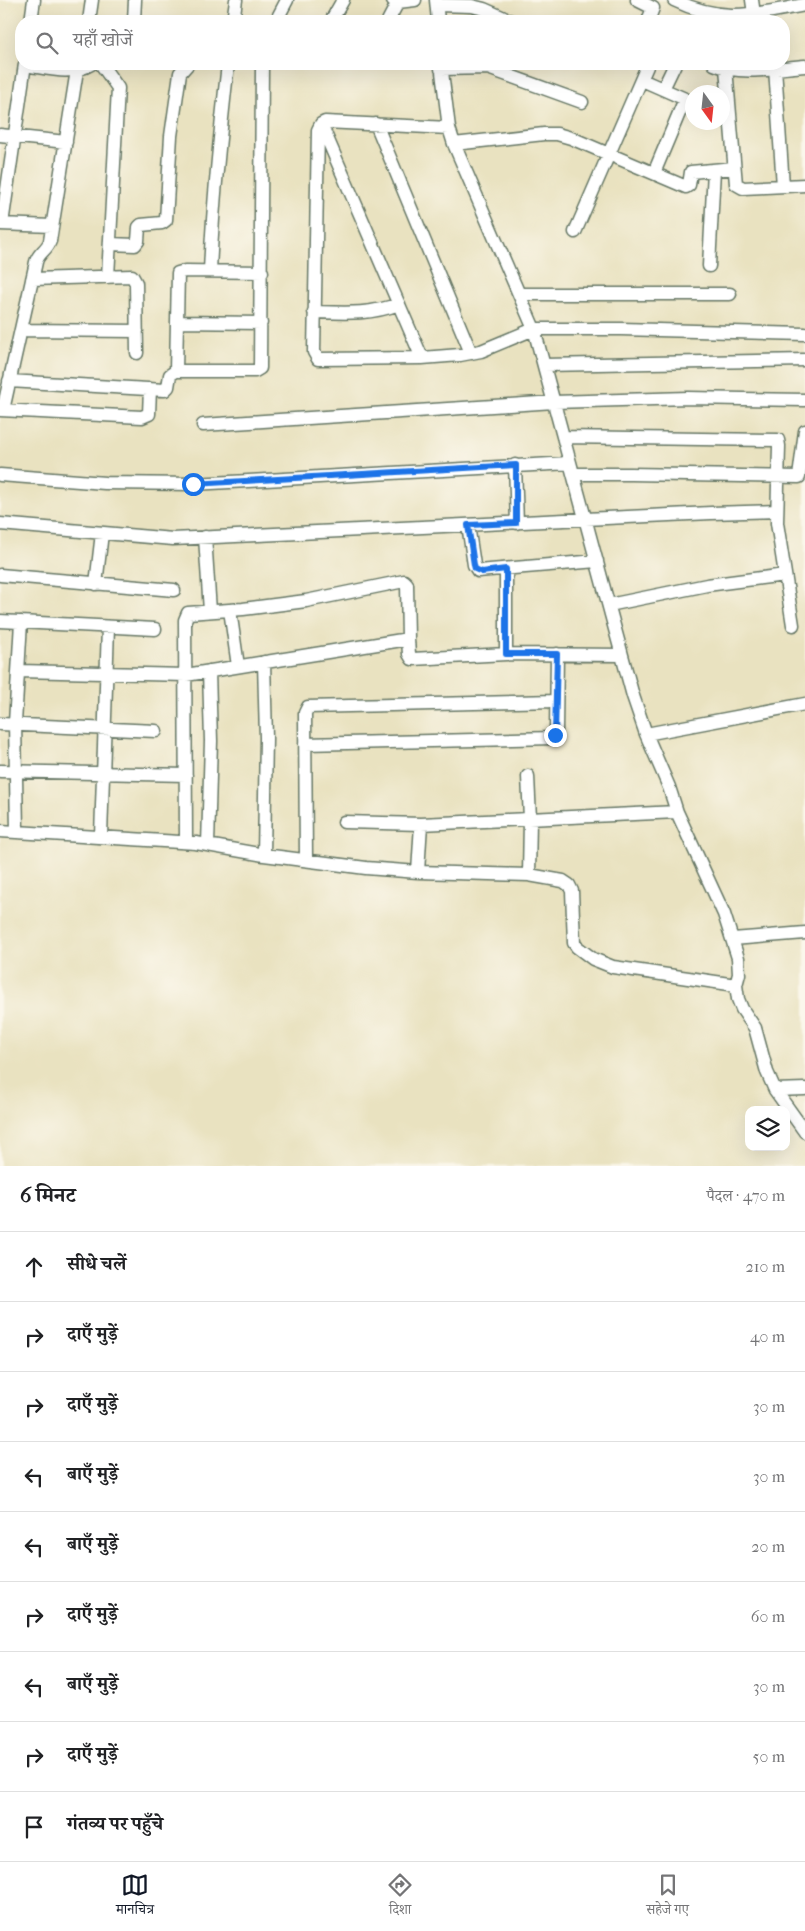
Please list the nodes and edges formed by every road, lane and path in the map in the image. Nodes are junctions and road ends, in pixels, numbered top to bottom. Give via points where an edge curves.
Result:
1 (34, 0) edge
2 (92, 0) edge
3 (135, 0) edge
4 (236, 0) edge
5 (286, 0) edge
6 (343, 0) edge
7 (415, 0) edge
8 (637, 0) edge
9 (674, 0) edge
10 (752, 0) edge
11 (395, 1) edge
12 (436, 2) edge
13 (656, 4) edge
14 (805, 5) edge
15 (32, 15) edge
16 (90, 15) edge
17 (134, 15) edge
18 (234, 15) edge
19 (279, 15) edge
20 (334, 15) edge
21 (390, 15) edge
22 (437, 15) edge
23 (498, 15) edge
24 (719, 15) edge
25 (754, 15) edge
26 (766, 15) edge
27 (805, 66) edge
28 (790, 67) edge
29 (24, 70) edge
30 (83, 70) edge
31 (105, 70) edge
32 (183, 70) edge
33 (227, 70) edge
34 (262, 70) edge
35 (442, 70) edge
36 (494, 70) edge
37 (646, 70) edge
38 (672, 70) edge
39 (721, 70) edge
40 (775, 70) edge
41 (642, 80) junction
42 (663, 89) junction
43 (685, 98) edge
44 (582, 102) dead end
45 (685, 108) edge
46 (321, 124) junction
47 (376, 124) junction
48 (449, 128) junction
49 (0, 135) edge
50 (15, 137) junction
51 (66, 142) junction
52 (454, 144) junction
53 (610, 154) junction
54 (734, 168) junction
55 (714, 170) junction
56 (654, 173) junction
57 (805, 185) edge
58 (783, 186) junction
59 (1, 224) edge
60 (52, 226) junction
61 (575, 232) dead end
62 (110, 244) junction
63 (709, 266) dead end
64 (210, 271) junction
65 (262, 272) junction
66 (108, 277) junction
67 (32, 279) junction
68 (520, 294) junction
69 (730, 294) dead end
70 (399, 304) junction
71 (314, 312) junction
72 (177, 322) junction
73 (261, 323) junction
74 (20, 330) junction
75 (534, 330) junction
76 (137, 331) junction
77 (805, 334) edge
78 (137, 353) dead end
79 (471, 353) junction
80 (422, 358) junction
81 (805, 360) edge
82 (544, 365) junction
83 (176, 371) junction
84 (9, 381) junction
85 (150, 389) junction
86 (805, 400) edge
87 (554, 402) junction
88 (1, 410) edge
89 (203, 425) dead end
90 (805, 431) edge
91 (564, 437) junction
92 (516, 465) junction
93 (572, 468) junction
94 (0, 475) edge
95 (778, 477) junction
96 (802, 477) edge
97 (777, 511) junction
98 (586, 520) junction
99 (516, 523) junction
100 (0, 524) edge
101 (468, 525) junction
102 (102, 533) junction
103 (205, 537) junction
104 (597, 561) junction
105 (506, 569) junction
106 (0, 575) edge
107 (785, 575) junction
108 (96, 584) junction
109 (174, 590) dead end
110 (609, 605) junction
111 (230, 610) junction
112 (210, 611) junction
113 (0, 621) edge
114 (21, 622) junction
115 (793, 625) dead end
116 (108, 627) junction
117 (155, 629) dead end
118 (408, 639) junction
119 (506, 654) junction
120 (557, 654) junction
121 (622, 654) junction
122 (264, 662) junction
123 (238, 666) junction
124 (209, 671) junction
125 (19, 672) junction
126 (106, 674) junction
127 (186, 675) junction
128 (556, 701) junction
129 (805, 704) edge
130 (15, 723) junction
131 (0, 724) edge
132 (104, 728) junction
133 (156, 731) dead end
134 (646, 734) junction
135 (305, 744) junction
136 (0, 771) edge
137 (15, 771) junction
138 (103, 772) junction
139 (186, 776) junction
140 (528, 776) dead end
141 (677, 812) junction
142 (530, 819) junction
143 (344, 822) dead end
144 (421, 824) junction
145 (17, 830) junction
146 (0, 831) edge
147 (101, 836) junction
148 (186, 842) junction
149 (208, 845) junction
150 (264, 855) junction
151 (306, 860) junction
152 (418, 872) junction
153 (529, 875) junction
154 (805, 933) edge
155 (733, 939) junction
156 (736, 985) junction
157 (805, 1089) edge
158 (775, 1090) junction
159 (804, 1128) edge

1 - 15 street
2 - 16 street
3 - 17 street
4 - 18 street
5 - 19 street
6 - 20 street
7 - 11 street
8 - 13 street
9 - 24 street
10 - 25 street
11 - 21 street
12 - 22 street
12 - 23 street via 472,6
14 - 26 street
27 - 28 street
29 - 50 street
30 - 51 street
31 - 62 street via 118,88
32 - 62 street via 171,136 166,220 162,224 141,225 135,245
33 - 64 street via 217,154
34 - 65 street
35 - 48 street
36 - 44 street
37 - 41 street
38 - 42 street
39 - 54 street
40 - 58 street
41 - 42 street
41 - 53 street
42 - 43 street
45 - 56 street
46 - 47 street
46 - 70 street
46 - 71 street via 318,130
47 - 48 street
47 - 79 street
48 - 52 street
49 - 50 street
50 - 51 street
50 - 59 street
51 - 60 street
52 - 53 street via 557,134
52 - 68 street
53 - 56 street
53 - 61 street
54 - 55 street
54 - 58 street via 736,184 743,188
55 - 56 street via 691,172 686,187
55 - 63 street
57 - 58 street
59 - 60 street
60 - 67 street via 48,247 37,258
62 - 66 street
64 - 65 street
64 - 72 street via 178,273
65 - 73 street
66 - 67 street
66 - 76 street via 135,279
67 - 74 street
68 - 69 street
68 - 75 street
70 - 71 street via 362,314
70 - 80 street
71 - 80 street via 314,352 318,359
72 - 73 street
72 - 83 street
73 - 83 street via 261,365 258,370
74 - 76 street
74 - 84 street
75 - 77 street via 621,328
75 - 79 street
75 - 82 street
76 - 78 street
79 - 80 street
81 - 82 street
82 - 87 street
83 - 85 street via 170,375 167,389
84 - 85 street
84 - 88 street
85 - 88 street via 149,414 142,417
86 - 87 street via 688,398
87 - 89 street
87 - 91 street
90 - 96 street
91 - 93 street
91 - 95 street via 775,439 779,442
92 - 93 street
92 - 94 street via 193,484 105,483
92 - 99 street
93 - 95 street via 631,474
93 - 98 street
95 - 96 street
95 - 97 street
97 - 98 street
97 - 107 street
98 - 99 street
98 - 104 street
99 - 101 street
100 - 102 street
101 - 103 street
101 - 105 street via 475,569 482,572
102 - 103 street via 173,539
102 - 108 street
103 - 112 street
104 - 105 street
104 - 110 street
105 - 119 street
106 - 108 street
107 - 110 street via 707,585
107 - 115 street
108 - 109 street
110 - 121 street
111 - 112 street
111 - 118 street via 306,600 404,581 407,584
111 - 123 street
112 - 127 street via 188,613 186,616
113 - 114 street
114 - 116 street
114 - 125 street
116 - 117 street
116 - 126 street
118 - 119 street via 412,659
118 - 122 street
119 - 120 street
120 - 121 street
120 - 128 street
121 - 134 street
122 - 123 street
122 - 150 street
123 - 124 street
124 - 127 street
124 - 149 street
125 - 126 street
125 - 130 street
126 - 127 street
126 - 132 street
127 - 139 street
128 - 135 street via 555,735 549,740
128 - 135 street via 312,706 305,713
129 - 134 street
130 - 131 street
130 - 132 street
130 - 137 street
132 - 133 street
132 - 138 street
134 - 141 street
135 - 151 street
136 - 137 street
137 - 138 street
137 - 145 street
138 - 139 street
138 - 147 street
139 - 148 street
140 - 142 street
141 - 142 street
141 - 155 street
142 - 144 street
142 - 153 street
143 - 144 street
144 - 152 street
145 - 146 street
145 - 147 street
147 - 148 street
148 - 149 street
149 - 150 street
150 - 151 street
151 - 152 street
152 - 153 street
153 - 156 street via 554,878 569,885 573,897 574,943 593,959 613,967
154 - 155 street
155 - 156 street via 738,958
156 - 158 street via 738,999 755,1028
157 - 158 street
158 - 159 street

